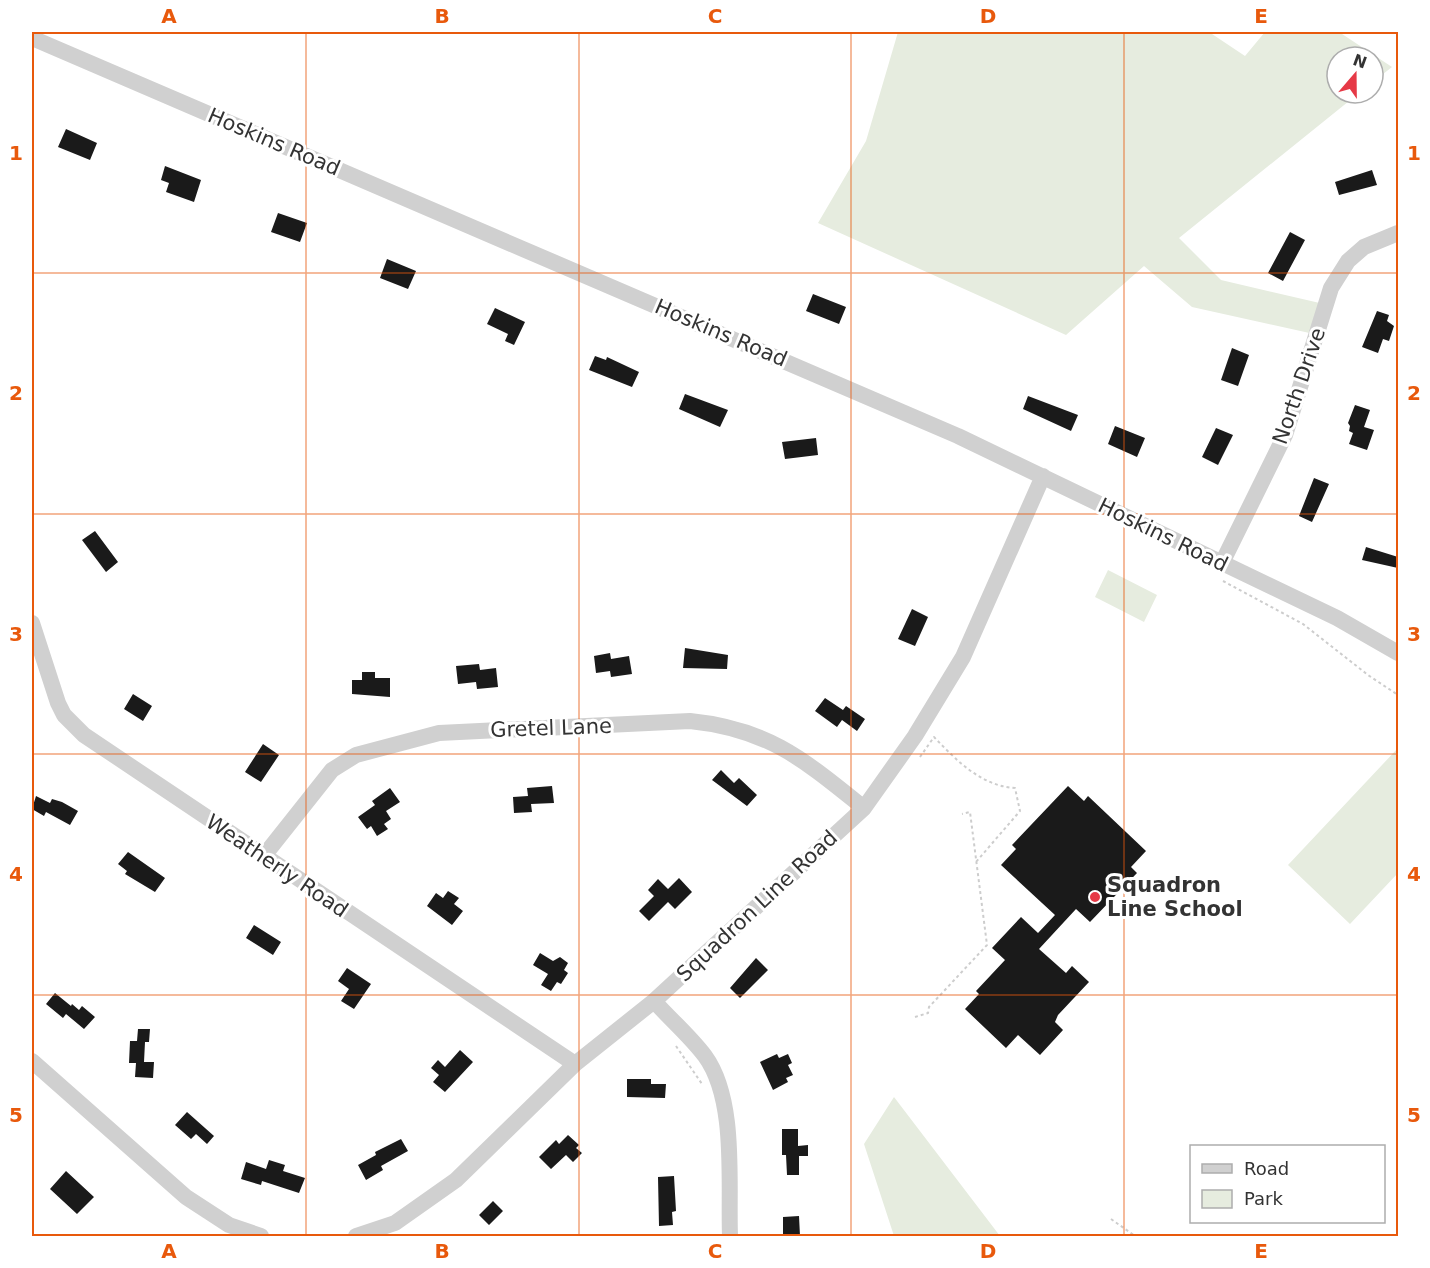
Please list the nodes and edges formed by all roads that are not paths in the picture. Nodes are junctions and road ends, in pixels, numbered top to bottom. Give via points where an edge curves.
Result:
1 (32, 38) edge
2 (1398, 233) edge
3 (1043, 476) junction
4 (1219, 570) junction
5 (32, 623) edge
6 (1398, 653) edge
7 (864, 808) junction
8 (263, 857) junction
9 (654, 1001) junction
10 (32, 1061) edge
11 (575, 1064) junction
12 (261, 1236) edge
13 (356, 1236) edge
14 (730, 1236) edge

1 - 3 street, Hoskins Road via 825,377
2 - 4 street, North Drive via 1364,247 1348,261 1331,288 1285,435
3 - 4 street, Hoskins Road
3 - 7 street, Squadron Line Road via 963,657 909,746
4 - 6 street, Hoskins Road via 1337,618
5 - 8 street, Weatherly Road via 58,703 73,726
7 - 8 street, Gretel Lane via 801,758 762,737 716,724 690,721 439,733 356,755 332,770
7 - 9 street, Squadron Line Road
8 - 11 street, Weatherly Road
9 - 11 street, Squadron Line Road
9 - 14 street via 705,1056 719,1082 726,1105
10 - 12 street via 186,1197 229,1225
11 - 13 street, Squadron Line Road via 456,1180 395,1223

